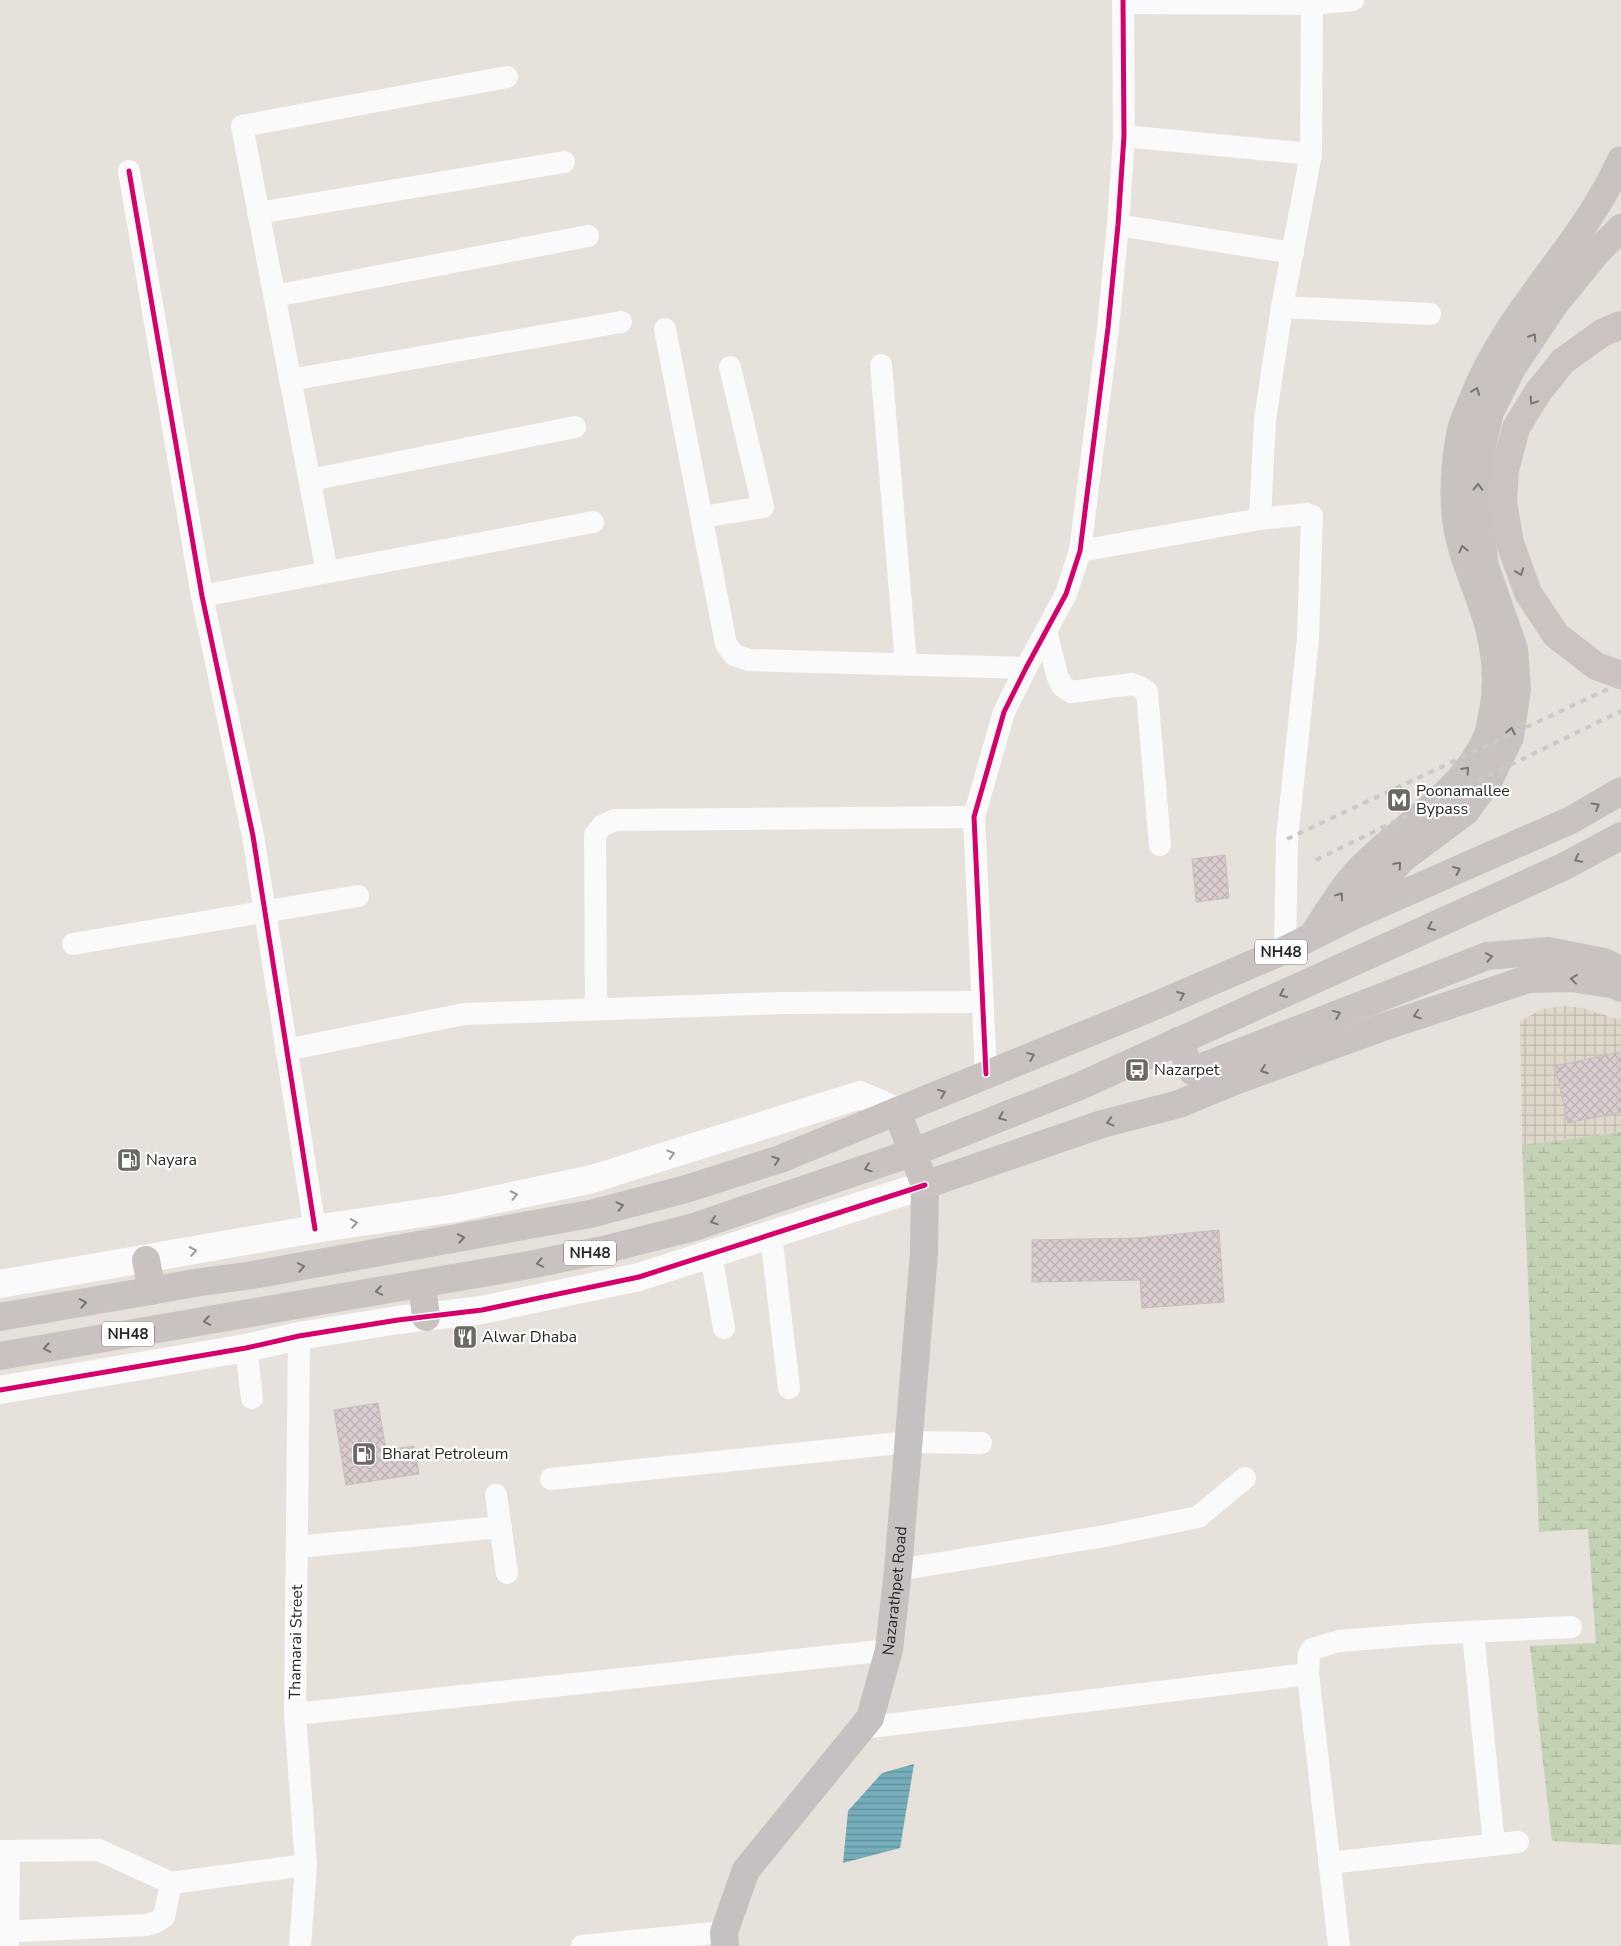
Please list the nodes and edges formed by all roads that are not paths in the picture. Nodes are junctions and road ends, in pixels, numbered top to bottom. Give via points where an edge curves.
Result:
1 (1353, 0) edge
2 (1123, 1) edge
3 (1312, 2) edge
4 (507, 76) dead end
5 (1124, 136) junction
6 (1311, 154) junction
7 (1621, 160) edge
8 (564, 162) dead end
9 (129, 170) dead end
10 (258, 213) junction
11 (1118, 225) junction
12 (1621, 228) edge
13 (588, 236) dead end
14 (1293, 253) junction
15 (274, 296) junction
16 (1282, 306) junction
17 (1430, 314) dead end
18 (621, 322) dead end
19 (1621, 325) edge
20 (665, 329) dead end
21 (881, 366) dead end
22 (730, 367) dead end
23 (290, 380) junction
24 (575, 427) dead end
25 (310, 480) junction
26 (703, 517) junction
27 (1260, 519) junction
28 (593, 522) dead end
29 (1080, 551) junction
30 (328, 572) junction
31 (202, 596) junction
32 (1046, 631) junction
33 (906, 664) junction
34 (1026, 668) junction
35 (1621, 675) edge
36 (1621, 791) edge
37 (974, 817) junction
38 (1621, 836) edge
39 (1160, 845) dead end
40 (358, 896) dead end
41 (264, 912) junction
42 (1355, 915) junction
43 (1312, 936) junction
44 (73, 944) dead end
45 (1285, 950) junction
46 (1621, 970) edge
47 (1621, 988) edge
48 (982, 1002) junction
49 (596, 1009) junction
50 (1178, 1041) junction
51 (286, 1050) junction
52 (986, 1074) junction
53 (897, 1111) junction
54 (914, 1152) junction
55 (925, 1185) junction
56 (315, 1229) junction
57 (770, 1235) junction
58 (712, 1255) junction
59 (146, 1260) junction
60 (0, 1284) edge
61 (422, 1284) junction
62 (152, 1291) junction
63 (0, 1317) edge
64 (426, 1317) junction
65 (724, 1328) dead end
66 (299, 1336) junction
67 (246, 1348) junction
68 (0, 1356) edge
69 (789, 1388) dead end
70 (0, 1390) edge
71 (252, 1398) dead end
72 (909, 1442) junction
73 (981, 1443) dead end
74 (1245, 1478) dead end
75 (551, 1479) dead end
76 (496, 1495) dead end
77 (501, 1527) junction
78 (297, 1547) junction
79 (898, 1570) junction
80 (507, 1573) dead end
81 (1570, 1627) dead end
82 (1474, 1632) junction
83 (889, 1650) junction
84 (1308, 1674) junction
85 (295, 1714) junction
86 (862, 1728) junction
87 (1518, 1842) dead end
88 (1494, 1845) junction
89 (4, 1851) edge
90 (1329, 1863) junction
91 (306, 1865) junction
92 (171, 1883) junction
93 (6, 1937) edge
94 (725, 1939) edge
95 (300, 1946) edge
96 (582, 1946) edge
97 (1339, 1946) edge

1 - 3 street
2 - 3 street
2 - 5 street
3 - 6 street
4 - 10 street via 242,126
5 - 6 street
5 - 11 street
6 - 14 street
43 -> 7 highway via 1361,868 1393,837 1432,807 1472,764 1488,736 1496,695 1495,658 1486,614 1466,566 1456,520 1455,474 1462,428 1485,368 1611,182
8 - 10 street
9 - 31 street
10 - 15 street
11 - 14 street
11 - 29 street
42 -> 12 highway via 1402,859 1465,812 1489,780 1510,737 1517,689 1514,649 1484,566 1478,514 1479,461 1490,412 1512,368 1554,305
13 - 15 street
14 - 16 street
15 - 23 street
16 - 17 street
16 - 27 street via 1265,420
18 - 23 street
19 -> 35 highway via 1602,332 1563,362 1538,392 1516,428 1505,470 1503,502 1510,543 1528,593 1556,635 1596,666
20 - 26 street
21 - 33 street
22 - 26 street via 763,506
23 - 25 street
24 - 25 street
25 - 30 street
26 - 33 street via 726,644 734,654 749,660
27 - 29 street
27 - 45 street via 1307,514 1313,521 1308,639 1287,840
28 - 30 street
29 - 32 street via 1066,594
30 - 31 street
31 - 41 street via 253,836
32 - 34 street
32 - 39 street via 1057,675 1062,686 1071,692 1132,684 1147,692
33 - 34 street
34 - 37 street via 1004,712
42 -> 36 highway, NH48 via 1571,820
37 - 48 street
37 - 49 street via 615,820 602,826 595,834
38 -> 50 highway, NH48 via 1563,867
40 - 41 street
41 - 44 street
41 - 51 street
42 - 43 highway, NH48
43 - 45 highway, NH48
52 -> 45 highway, NH48
50 -> 46 highway via 1192,1071 1487,956 1548,951 1604,962
47 -> 55 highway via 1571,978 1528,979 1380,1028 1179,1104 1102,1124
48 - 49 street via 782,1003
48 - 52 street
49 - 51 street via 464,1014
50 -> 54 highway, NH48 via 1080,1086
51 - 56 street
53 -> 52 highway, NH48
53 - 54 highway
56 -> 53 street via 456,1208 592,1179 860,1094
62 -> 53 highway, NH48 via 590,1214 686,1189 780,1159
54 - 55 highway
54 -> 61 highway, NH48 via 694,1227 604,1250
55 - 57 street
55 - 72 main road, Nazarathpet Road via 924,1253
59 -> 56 street
57 - 58 street
57 - 69 street
58 - 64 street via 629,1279 482,1310
58 - 65 street
59 - 60 street
59 - 62 highway
61 - 64 highway
61 -> 68 highway, NH48
63 -> 62 highway, NH48
64 - 66 street
66 - 67 street
66 - 78 street, Thamarai Street
67 - 70 street
67 - 71 street
72 - 73 street
72 - 75 street
72 - 79 main road, Nazarathpet Road
74 - 79 street via 1198,1517 1105,1536
76 - 77 street
77 - 78 street
77 - 80 street
78 - 85 street, Thamarai Street
79 - 83 main road, Nazarathpet Road
81 - 82 street
82 - 84 street via 1339,1641 1312,1649
82 - 88 street
83 - 85 street
83 - 86 main road, Nazarathpet Road via 870,1718
84 - 86 street
84 - 90 street
85 - 91 street, Thamarai Street
86 - 94 main road, Nazarathpet Road via 746,1870
87 - 88 street
88 - 90 street
89 - 92 street via 99,1850
89 - 93 street
90 - 97 street
91 - 92 street
91 - 95 street, Thamarai Street
92 - 93 street via 164,1917 156,1922
94 - 96 street

